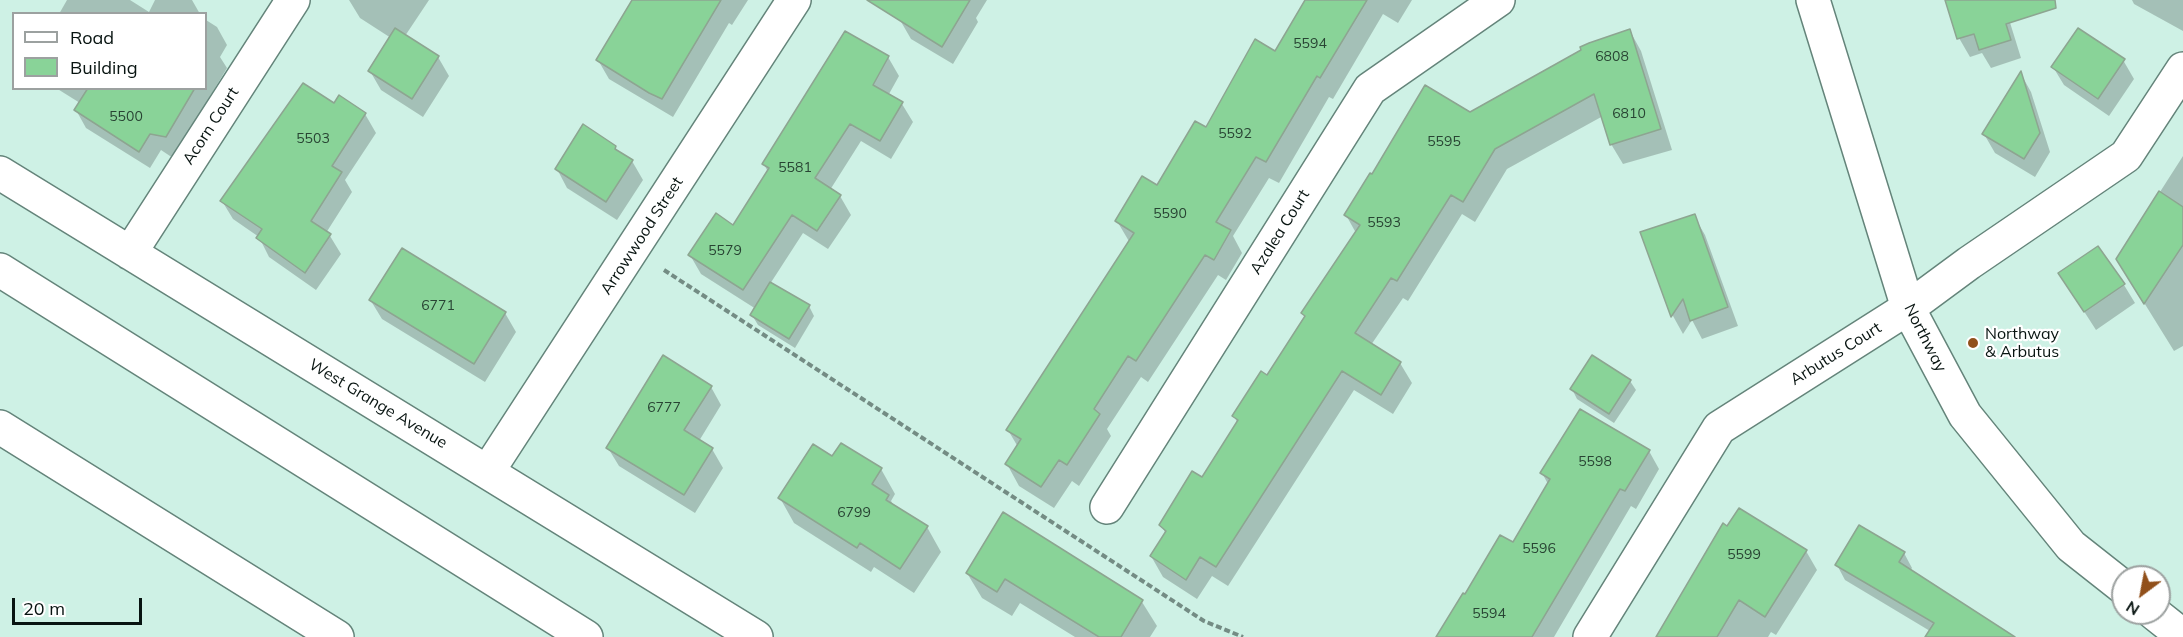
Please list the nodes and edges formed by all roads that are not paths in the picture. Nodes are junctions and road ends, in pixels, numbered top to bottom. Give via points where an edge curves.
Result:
1 (293, 0) edge
2 (794, 0) edge
3 (1498, 0) edge
4 (1813, 0) edge
5 (2183, 69) edge
6 (0, 173) edge
7 (130, 253) junction
8 (0, 270) edge
9 (1908, 308) junction
10 (0, 427) edge
11 (488, 471) junction
12 (1107, 507) dead end
13 (2111, 578) edge
14 (2169, 625) edge
15 (2183, 636) edge
16 (337, 637) edge
17 (586, 637) edge
18 (756, 637) edge
19 (1590, 637) edge

1 - 7 street, Acorn Court
2 - 11 street, Arrowwood Street
3 - 12 street, Azalea Court via 1370,89
4 - 9 street, Northway
5 - 9 street, Arbutus Court via 2126,156
6 - 7 street, West Grange Avenue
7 - 11 street, West Grange Avenue
8 - 17 street
9 - 13 street, Northway via 1965,415 2071,546
9 - 19 street, Arbutus Court via 1719,428
10 - 16 street
11 - 18 street, West Grange Avenue
14 - 15 street

